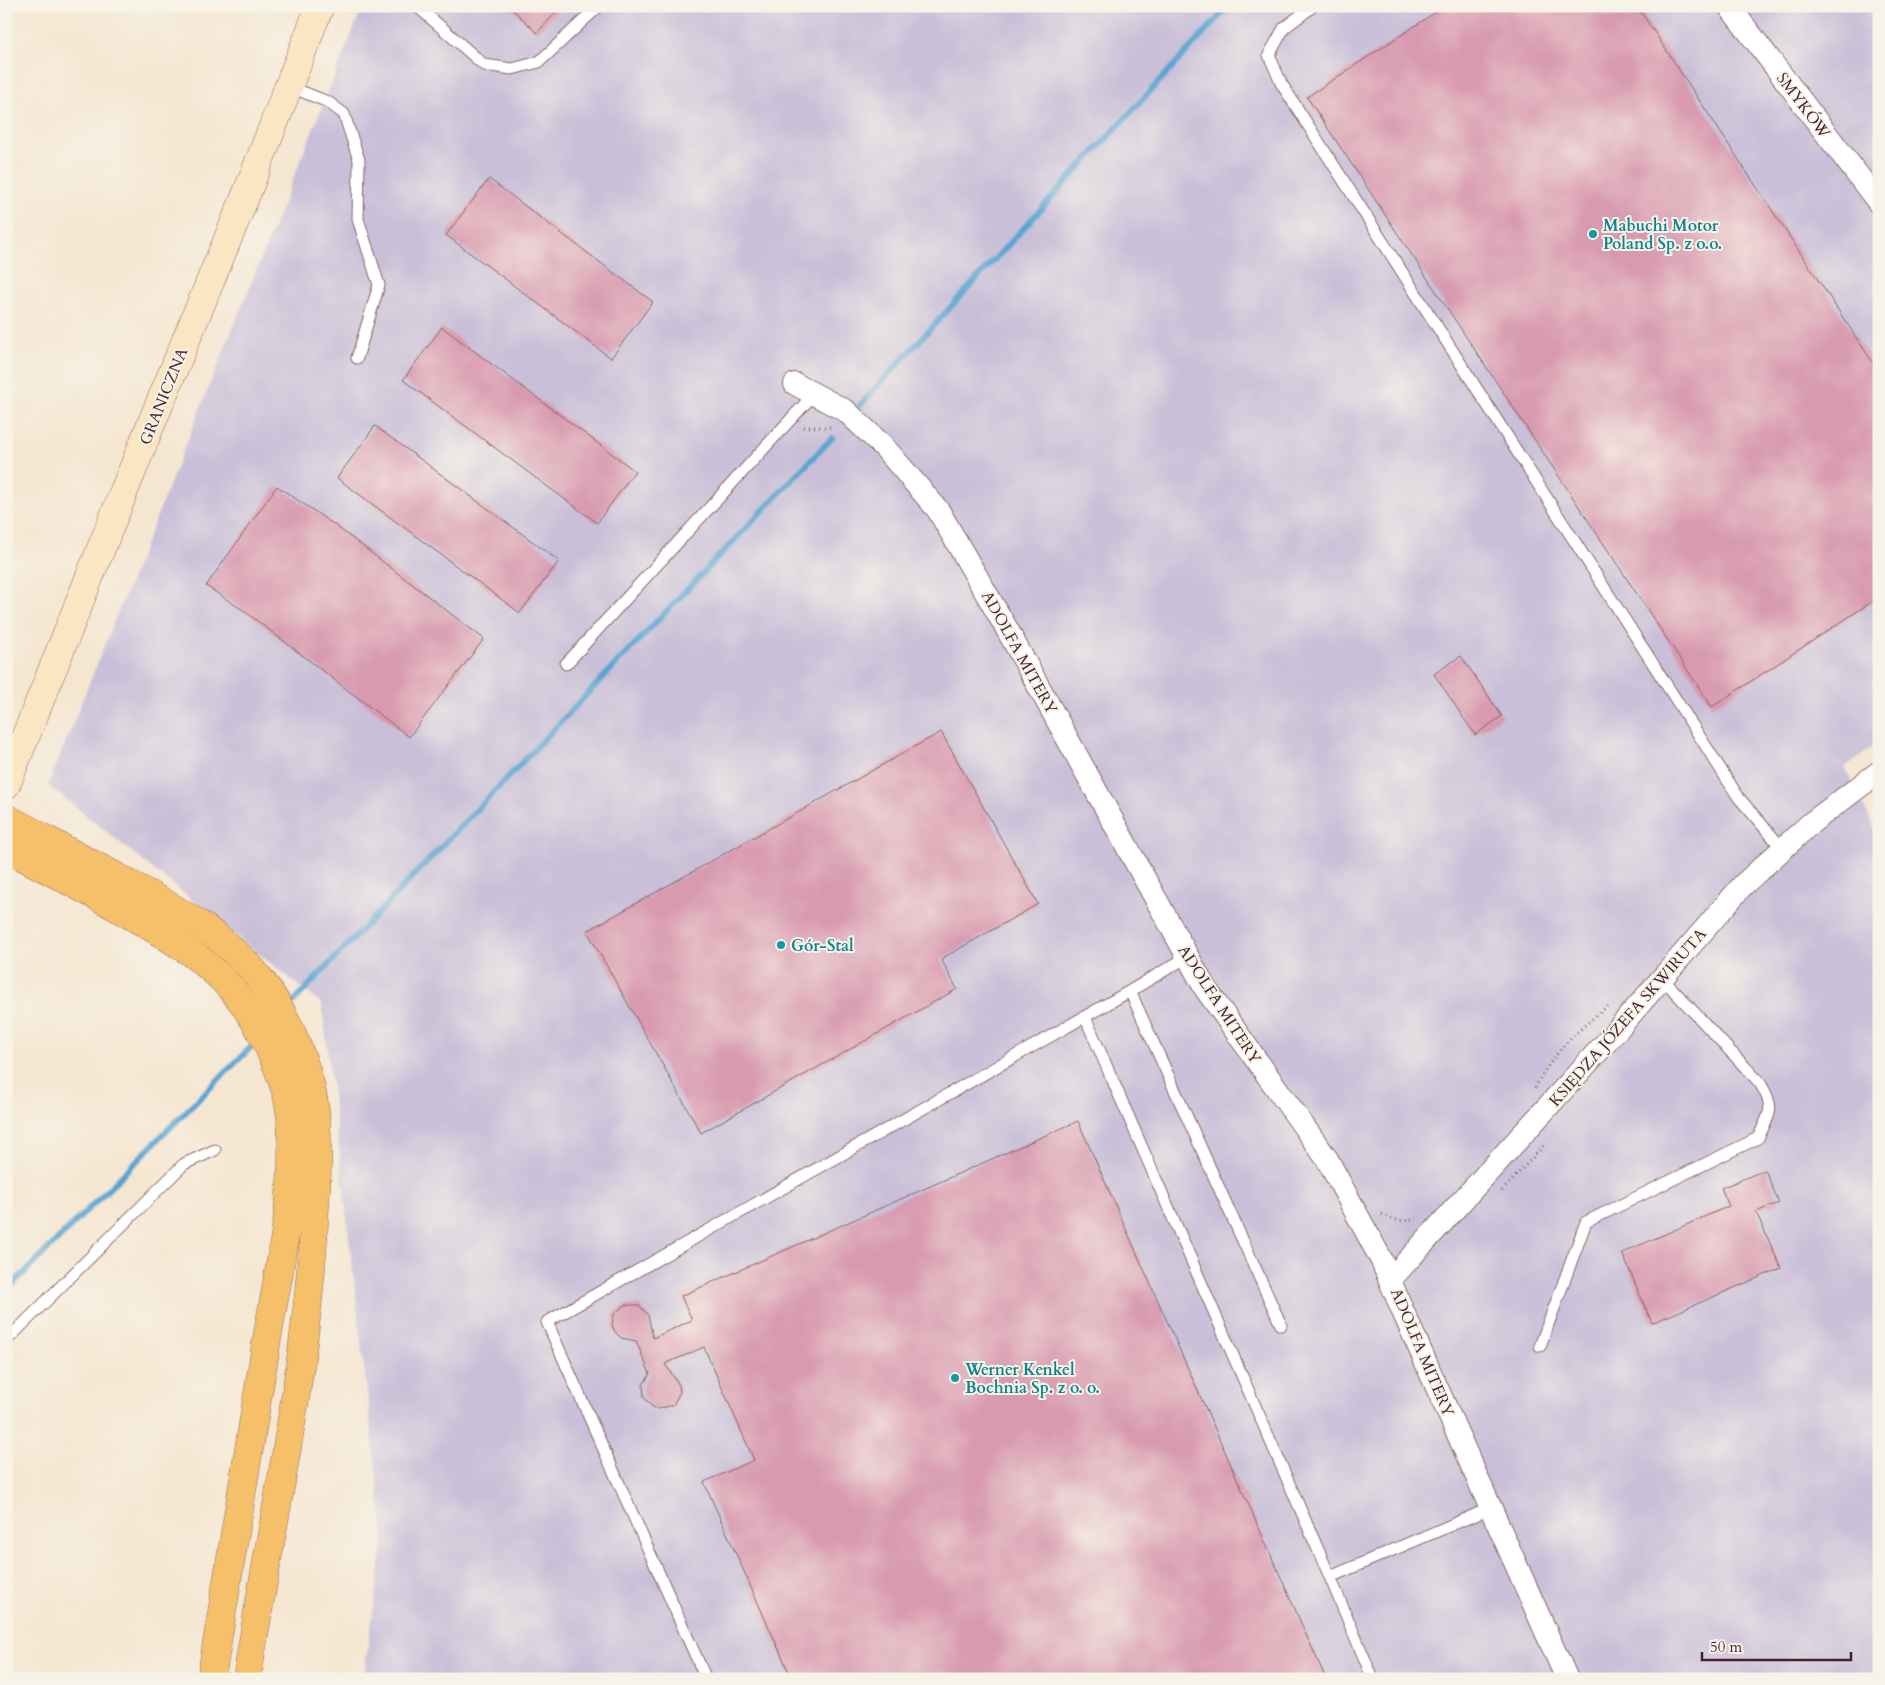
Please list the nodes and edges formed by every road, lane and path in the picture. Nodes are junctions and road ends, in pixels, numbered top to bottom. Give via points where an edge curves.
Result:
1 (320, 6) edge
2 (418, 6) edge
3 (599, 6) edge
4 (1313, 6) edge
5 (1729, 6) edge
6 (288, 86) junction
7 (1879, 203) edge
8 (357, 358) dead end
9 (795, 384) dead end
10 (814, 394) junction
11 (566, 664) dead end
12 (1879, 772) edge
13 (6, 786) edge
14 (6, 818) edge
15 (6, 848) edge
16 (1782, 848) junction
17 (1187, 957) junction
18 (1662, 978) junction
19 (1130, 991) junction
20 (1085, 1017) junction
21 (215, 1150) dead end
22 (1391, 1279) junction
23 (1281, 1325) dead end
24 (6, 1341) edge
25 (1540, 1346) dead end
26 (1491, 1508) junction
27 (1330, 1577) junction
28 (211, 1679) edge
29 (247, 1679) edge
30 (706, 1679) edge
31 (1373, 1679) edge
32 (1568, 1679) edge

1 - 6 main road, GRANICZNA
2 - 3 lane via 484,65 512,69 540,62
4 - 16 lane via 1284,28 1269,55 1281,83 1739,798
5 - 7 street, SMYKÓW
6 - 8 lane via 328,102 344,114 359,160 358,218 379,286
6 - 13 main road, GRANICZNA
9 - 10 street, ADOLFA MITERY
10 - 11 lane
10 - 17 street, ADOLFA MITERY via 846,412 878,441 938,510
12 - 16 street, KSIĘDZA JÓZEFA SKWIRUTA
14 - 29 highway via 162,902 199,924 231,949 263,983 286,1022 308,1078 316,1119 317,1168 306,1325
15 - 28 highway via 176,941 212,970 242,1002 263,1034 291,1117 293,1166
16 - 18 street, KSIĘDZA JÓZEFA SKWIRUTA via 1743,885
17 - 19 lane
17 - 22 street, ADOLFA MITERY via 1226,1020 1327,1159
18 - 22 street, KSIĘDZA JÓZEFA SKWIRUTA
18 - 25 lane via 1760,1083 1770,1100 1768,1116 1758,1138 1586,1222
19 - 20 lane
19 - 23 lane
20 - 27 lane
20 - 30 lane via 547,1322
21 - 24 lane via 184,1164
22 - 26 street, ADOLFA MITERY
26 - 27 lane
26 - 32 street, ADOLFA MITERY
27 - 31 lane

